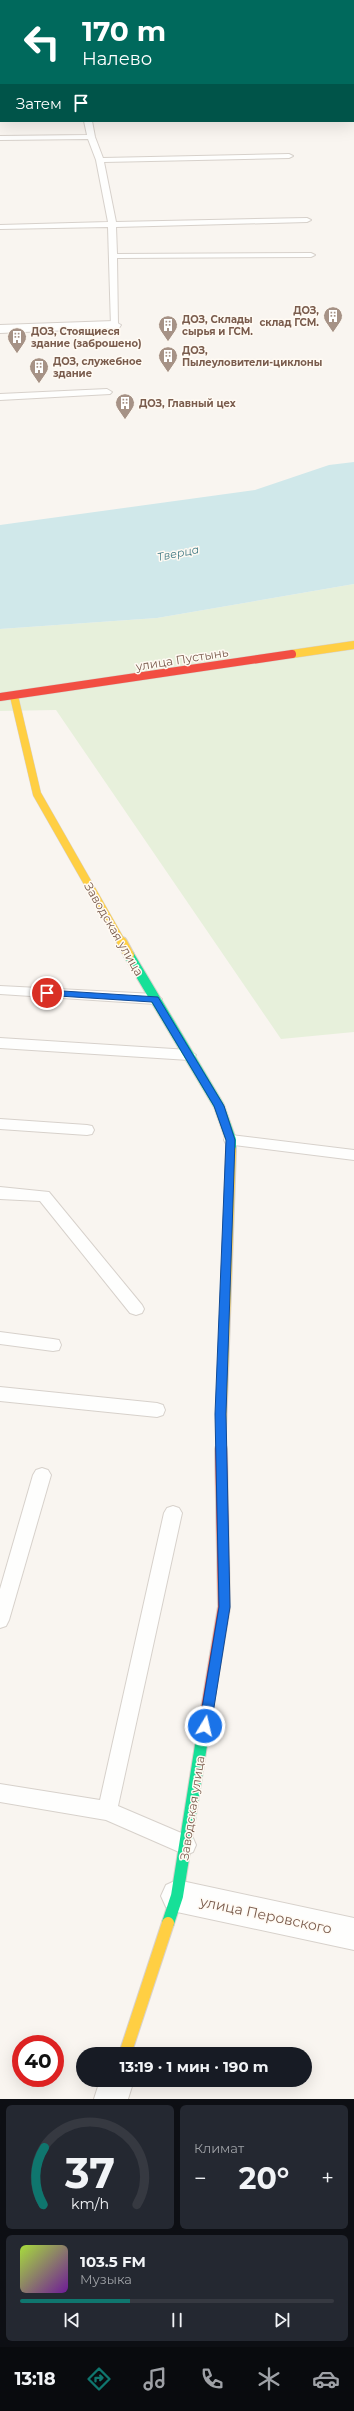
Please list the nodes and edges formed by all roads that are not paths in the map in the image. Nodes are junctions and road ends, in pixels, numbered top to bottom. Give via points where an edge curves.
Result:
1 (88, 122) edge
2 (91, 137) junction
3 (0, 138) edge
4 (289, 156) dead end
5 (100, 160) junction
6 (307, 220) dead end
7 (112, 224) junction
8 (0, 227) edge
9 (311, 255) dead end
10 (112, 256) junction
11 (114, 325) joint
12 (0, 328) edge
13 (107, 392) dead end
14 (0, 398) edge
15 (354, 645) edge
16 (14, 696) junction
17 (0, 697) edge
18 (0, 990) edge
19 (155, 999) junction
20 (0, 1043) edge
21 (189, 1055) junction
22 (0, 1124) edge
23 (87, 1130) dead end
24 (231, 1140) junction
25 (354, 1155) edge
26 (0, 1193) edge
27 (136, 1309) dead end
28 (0, 1338) edge
29 (53, 1345) dead end
30 (0, 1394) edge
31 (157, 1410) dead end
32 (42, 1475) dead end
33 (173, 1513) dead end
34 (0, 1620) edge
35 (0, 1793) edge
36 (107, 1811) junction
37 (186, 1845) junction
38 (177, 1896) junction
39 (354, 1934) edge
40 (127, 2047) edge
41 (115, 2087) edge
42 (111, 2099) edge

1 - 2 lane
2 - 3 lane
2 - 5 lane
4 - 5 lane
5 - 7 lane
6 - 7 lane
7 - 8 lane
7 - 10 lane
9 - 10 lane
10 - 11 lane
11 - 12 street
13 - 14 lane
15 - 16 street, улица Пустынь
16 - 17 street, улица Пустынь
16 - 19 street, Заводская улица via 37,794
18 - 19 lane
19 - 21 street, Заводская улица
20 - 21 lane
21 - 24 street, Заводская улица via 219,1106
22 - 23 lane
24 - 25 lane
24 - 37 street, Заводская улица via 221,1414 224,1607
26 - 27 lane via 44,1196
28 - 29 lane
30 - 31 lane
32 - 34 lane
33 - 36 lane
35 - 36 lane
36 - 37 lane
37 - 38 street, Заводская улица
38 - 39 street, улица Перовского
38 - 40 street, Заводская улица
41 - 42 street

